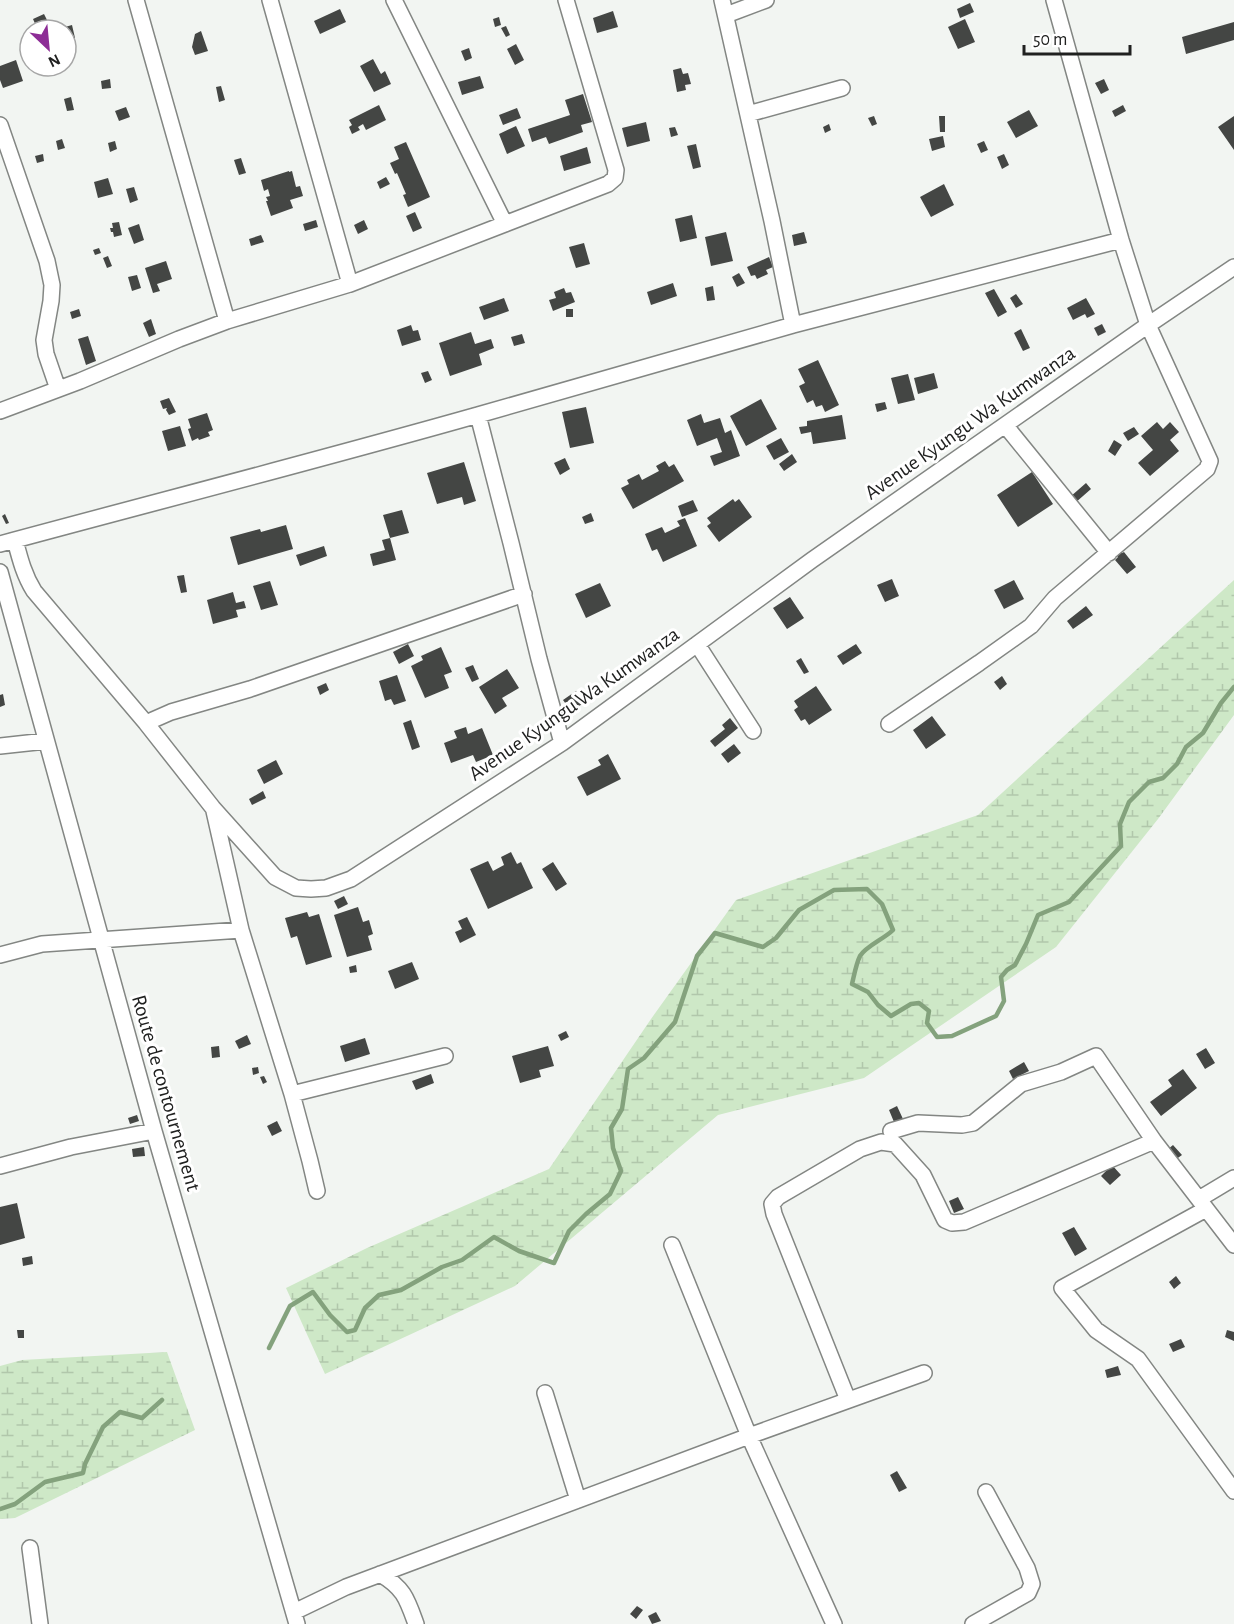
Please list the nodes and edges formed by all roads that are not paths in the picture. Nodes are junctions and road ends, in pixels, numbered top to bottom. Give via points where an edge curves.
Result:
1 (136, 0) edge
2 (270, 0) edge
3 (394, 0) edge
4 (566, 0) edge
5 (766, 0) edge
6 (1054, 0) edge
7 (724, 8) edge
8 (842, 88) dead end
9 (748, 114) junction
10 (0, 125) edge
11 (505, 224) junction
12 (1121, 240) junction
13 (1234, 267) edge
14 (350, 284) junction
15 (227, 321) junction
16 (793, 325) junction
17 (1148, 325) junction
18 (58, 389) junction
19 (0, 411) edge
20 (478, 415) junction
21 (1005, 425) junction
22 (15, 540) junction
23 (0, 544) edge
24 (1109, 553) junction
25 (0, 572) edge
26 (524, 594) junction
27 (697, 644) junction
28 (146, 723) junction
29 (889, 724) dead end
30 (753, 731) dead end
31 (46, 741) junction
32 (562, 743) junction
33 (0, 746) edge
34 (213, 808) junction
35 (241, 930) junction
36 (101, 940) junction
37 (0, 955) edge
38 (446, 1056) dead end
39 (292, 1094) junction
40 (154, 1131) junction
41 (891, 1131) dead end
42 (1154, 1141) junction
43 (0, 1166) edge
44 (1234, 1178) edge
45 (317, 1191) dead end
46 (1202, 1204) junction
47 (672, 1245) dead end
48 (1234, 1245) edge
49 (924, 1373) dead end
50 (544, 1393) dead end
51 (848, 1400) junction
52 (749, 1436) junction
53 (1234, 1491) edge
54 (986, 1492) dead end
55 (578, 1500) junction
56 (30, 1548) dead end
57 (380, 1574) junction
58 (295, 1618) edge
59 (40, 1624) edge
60 (416, 1624) edge
61 (834, 1624) edge
62 (973, 1624) edge

1 - 15 street
2 - 14 street
3 - 11 street
4 - 11 street via 616,170 615,178
5 - 7 street
6 - 12 street
7 - 9 street
8 - 9 street
9 - 16 street
10 - 18 street via 47,261 52,285 44,340
11 - 14 street
12 - 16 street
12 - 17 street
13 - 17 street, Avenue Kyungu Wa Kumwanza
14 - 15 street
15 - 18 street
16 - 20 street
17 - 21 street, Avenue Kyungu Wa Kumwanza
17 - 24 street via 1210,461 1207,469
18 - 19 street
20 - 22 street
20 - 26 street
21 - 24 street
21 - 27 street, Avenue Kyungu Wa Kumwanza
22 - 23 street
22 - 28 street, Avenue Kyungu Wa Kumwanza via 34,591
24 - 29 street via 1055,598 1031,626
25 - 31 street, Route de contournement
26 - 28 street
26 - 32 street
27 - 30 street
27 - 32 street, Avenue Kyungu Wa Kumwanza
28 - 34 street, Avenue Kyungu Wa Kumwanza
31 - 33 street
31 - 36 street, Route de contournement
32 - 34 street, Avenue Kyungu Wa Kumwanza via 351,879 326,888 296,888 275,877
34 - 35 street
35 - 36 street
35 - 39 street
36 - 37 street via 42,944
36 - 40 street, Route de contournement
38 - 39 street
39 - 45 street
40 - 43 street via 70,1147
40 - 58 street, Route de contournement
41 - 42 street via 918,1123 973,1123 1021,1084 1096,1056
42 - 46 street
42 - 51 street via 964,1222 945,1220 923,1175 895,1143 881,1142 860,1149 778,1197 772,1204 774,1214
44 - 46 street
46 - 48 street
46 - 53 street via 1062,1288 1096,1330 1138,1359
47 - 52 street
49 - 51 street
50 - 55 street
51 - 52 street
52 - 55 street
52 - 61 street
54 - 62 street via 1032,1584 1028,1593
55 - 57 street
56 - 59 street
57 - 58 street via 345,1587
57 - 60 street via 403,1592

